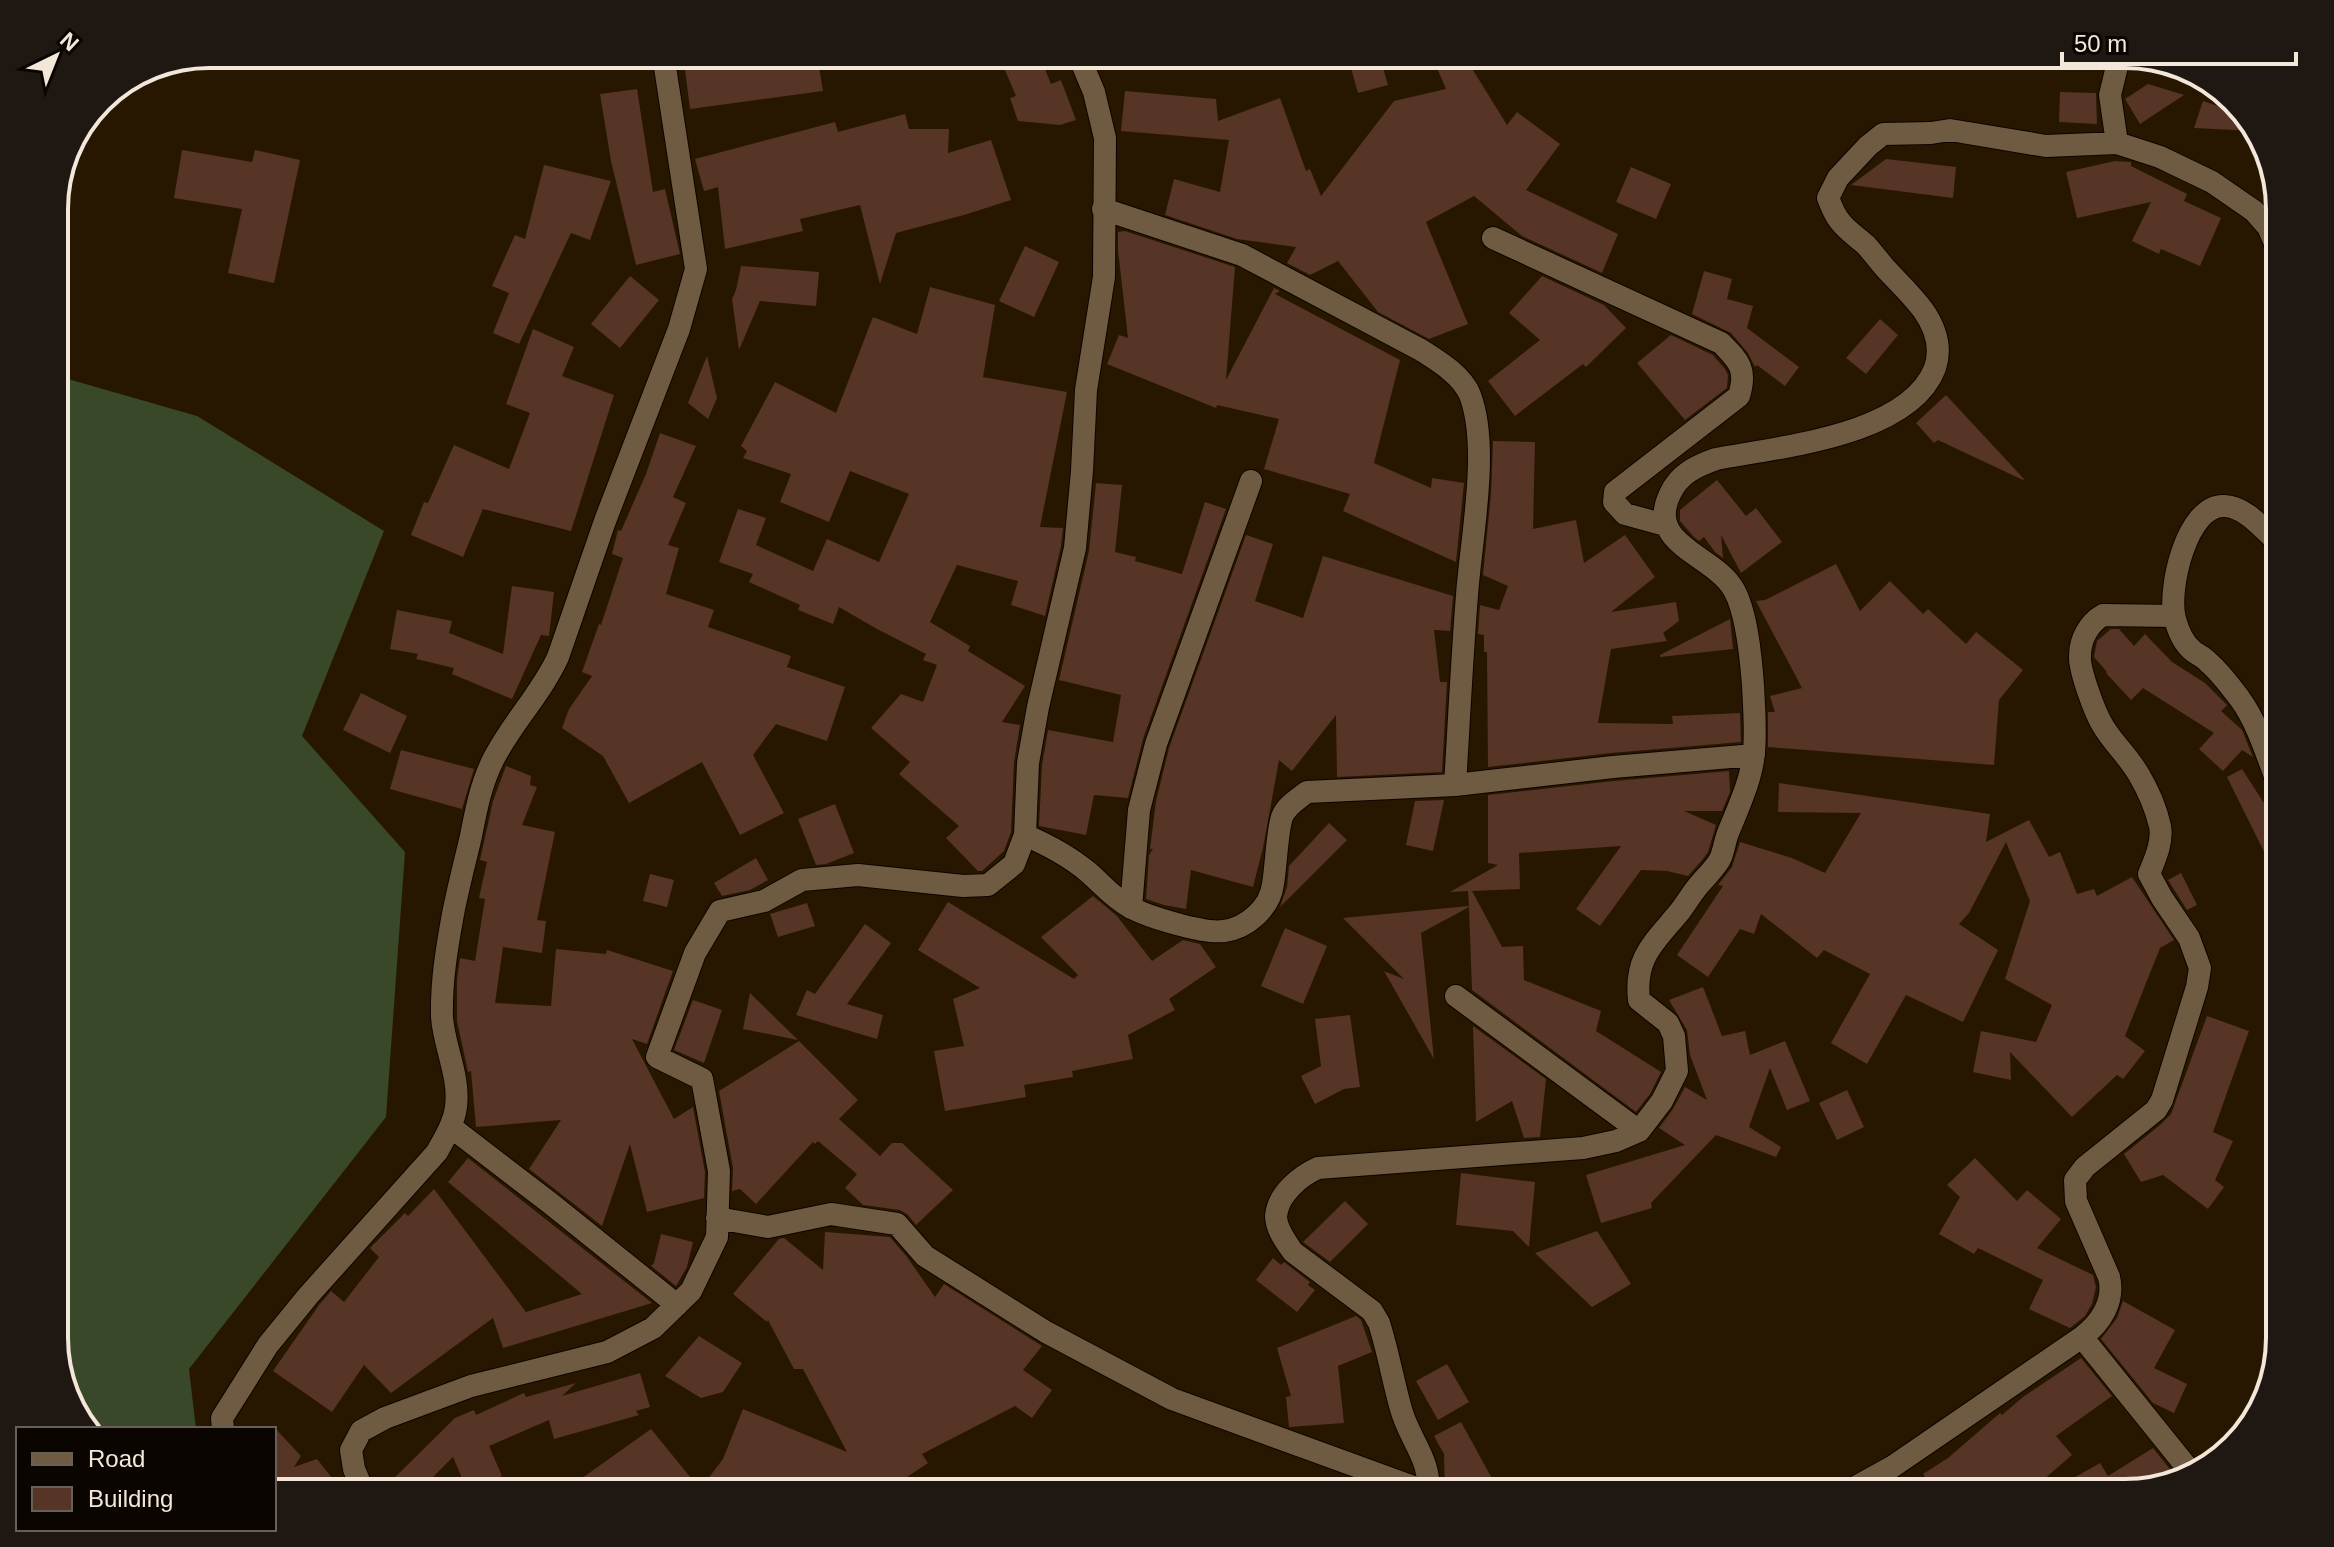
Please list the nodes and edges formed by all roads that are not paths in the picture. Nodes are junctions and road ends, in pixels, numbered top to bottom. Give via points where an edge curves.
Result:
1 (665, 68) edge
2 (1084, 68) edge
3 (2117, 68) edge
4 (2117, 143) junction
5 (1103, 209) junction
6 (2266, 225) edge
7 (1493, 238) dead end
8 (1251, 481) dead end
9 (1665, 525) junction
10 (2266, 532) edge
11 (2174, 616) junction
12 (2266, 754) edge
13 (1754, 755) junction
14 (1455, 785) junction
15 (1025, 835) junction
16 (1131, 908) junction
17 (1456, 996) dead end
18 (451, 1127) junction
19 (1639, 1131) junction
20 (717, 1218) junction
21 (677, 1305) junction
22 (2082, 1337) junction
23 (223, 1427) edge
24 (2185, 1465) edge
25 (358, 1479) edge
26 (1391, 1479) edge
27 (1430, 1479) edge
28 (1870, 1479) edge

1 - 18 street via 696,269 679,329 558,657 503,742 481,790 443,970 442,1017 455,1078
2 - 5 street via 1105,138
3 - 4 street via 2110,95
4 - 6 street via 2212,182
4 - 9 street via 2046,146 1950,130 1883,134 1868,146 1838,178 1828,198 1838,219 1928,319 1938,348 1931,376 1920,391 1878,421 1820,439 1716,459 1686,472 1663,512
5 - 14 street via 1242,255 1421,350 1468,391 1479,439
5 - 15 street via 1104,277 1086,390 1075,548 1028,763
7 - 9 street via 1721,343 1738,359 1744,379 1739,396 1615,492 1614,502 1625,514
8 - 16 street via 1156,744 1139,810
9 - 13 street via 1736,592 1752,678
10 - 11 street via 2238,509 2225,506 2206,512 2196,523 2177,571
11 - 12 street via 2191,649 2242,702
11 - 22 street via 2103,615 2087,630 2080,656 2103,726 2151,799 2161,829 2149,874 2189,938 2200,968 2162,1100 2075,1180 2076,1201 2112,1290 2102,1316
13 - 14 street
13 - 19 street via 1721,859 1640,966 1639,1000 1668,1023 1678,1057 1671,1086
14 - 16 street via 1307,792 1282,817 1272,890 1259,914 1241,927 1222,932 1186,926
15 - 16 street via 1057,849
15 - 20 street via 1014,864 988,885 858,875 802,880 764,901 720,911 695,953 657,1057 702,1079 719,1171
17 - 19 street
18 - 21 street
18 - 23 street via 437,1152 268,1345 222,1418
19 - 27 street via 1583,1148 1318,1168 1304,1174 1281,1201 1278,1227 1293,1252 1372,1311 1379,1323 1401,1409
20 - 21 street via 717,1237 691,1291
20 - 26 street via 768,1227 831,1214 897,1224 925,1256 1046,1332 1172,1399
21 - 25 street via 653,1328 607,1352 471,1386 361,1431 351,1450
22 - 24 street
22 - 28 street

